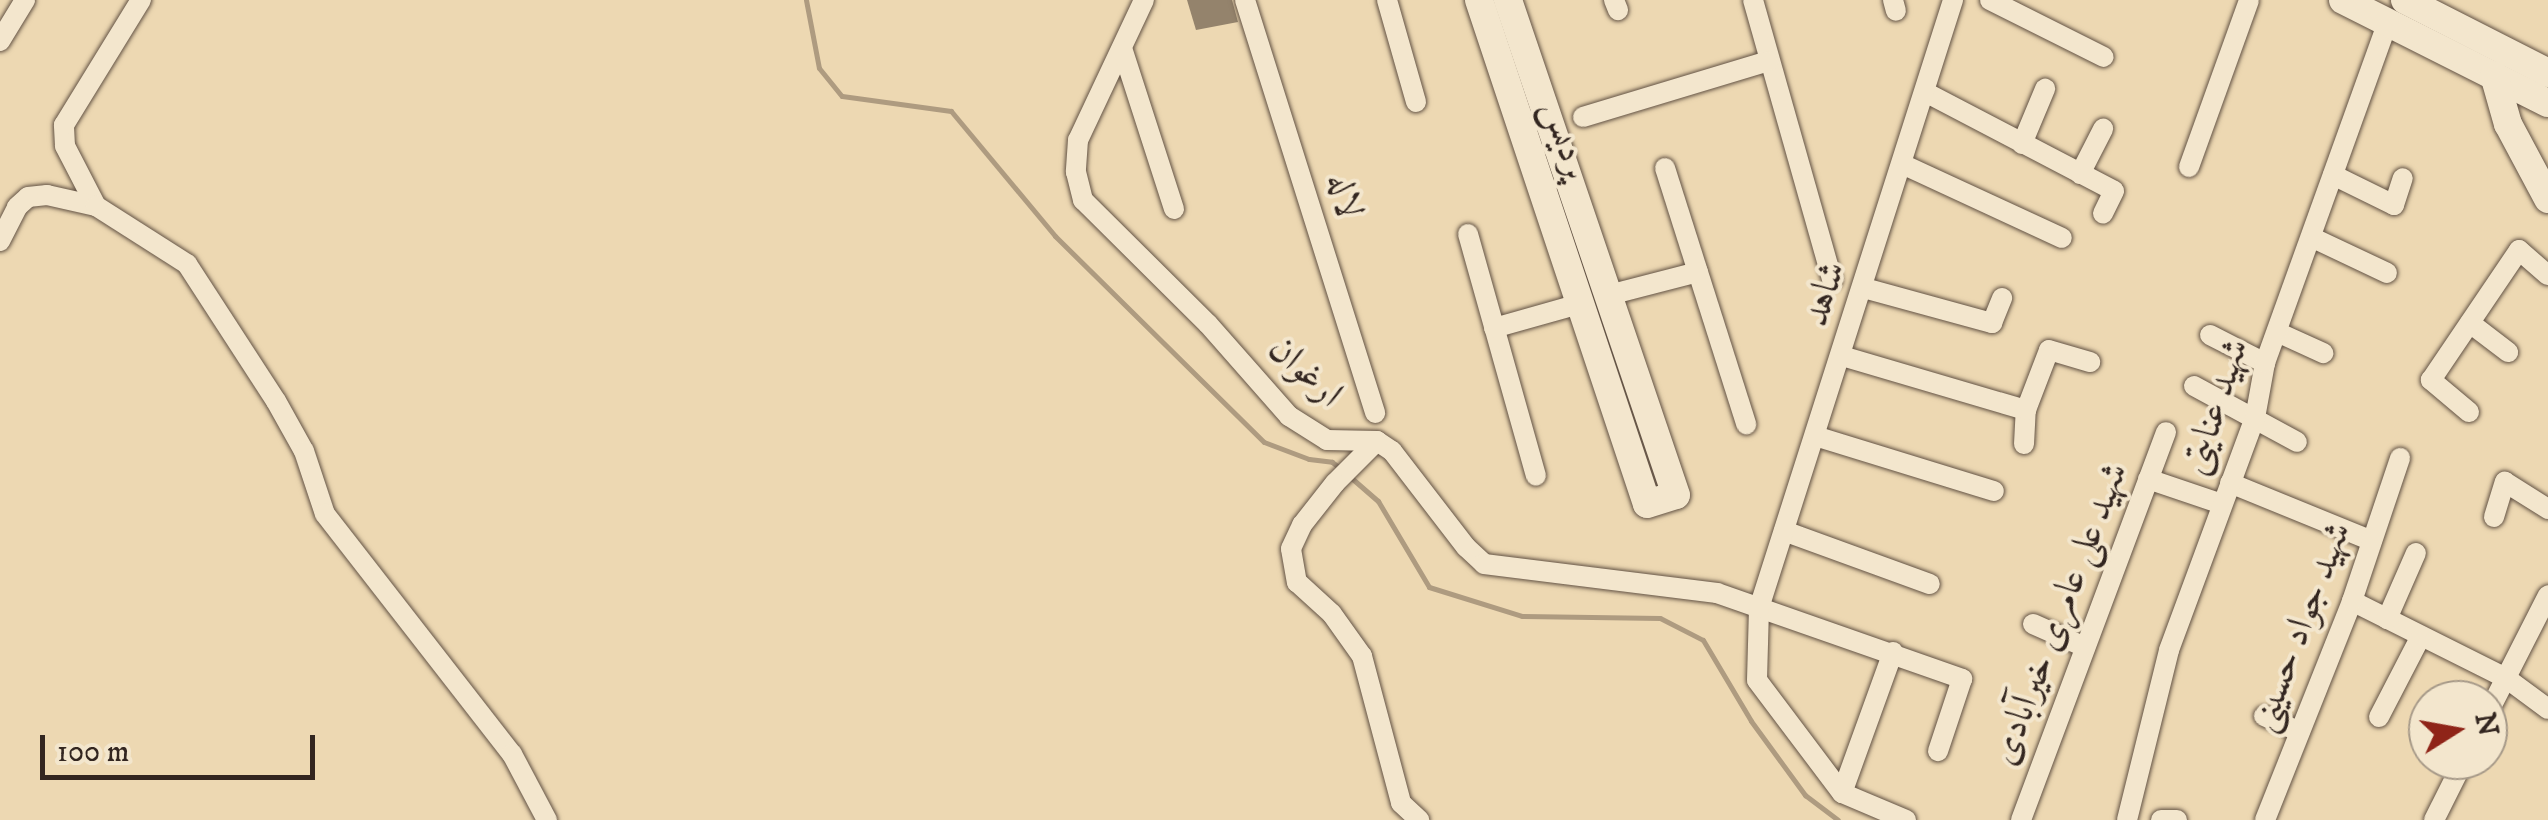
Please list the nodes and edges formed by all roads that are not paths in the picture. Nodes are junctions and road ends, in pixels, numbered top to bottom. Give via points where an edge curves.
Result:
1 (25, 0) edge
2 (141, 0) edge
3 (1144, 0) edge
4 (1246, 0) edge
5 (1387, 0) edge
6 (1479, 0) edge
7 (1508, 0) edge
8 (1753, 0) edge
9 (1953, 0) edge
10 (1990, 0) edge
11 (2250, 0) edge
12 (2342, 0) edge
13 (2396, 10) edge
14 (2442, 10) edge
15 (0, 41) edge
16 (1123, 51) junction
17 (2104, 58) dead end
18 (1768, 60) junction
19 (2548, 73) edge
20 (2494, 75) junction
21 (2045, 89) dead end
22 (1924, 92) junction
23 (1416, 102) dead end
24 (2548, 102) edge
25 (1583, 116) dead end
26 (2103, 130) dead end
27 (2022, 144) junction
28 (1902, 164) junction
29 (2189, 167) dead end
30 (1665, 168) dead end
31 (2080, 174) junction
32 (2334, 175) junction
33 (2404, 178) dead end
34 (2548, 198) edge
35 (96, 206) junction
36 (1174, 209) dead end
37 (2103, 214) dead end
38 (1468, 234) dead end
39 (2311, 237) junction
40 (2062, 238) dead end
41 (0, 241) edge
42 (1698, 272) junction
43 (2387, 273) dead end
44 (2548, 275) edge
45 (1832, 280) dead end
46 (1864, 288) junction
47 (2002, 298) dead end
48 (1592, 300) junction
49 (2470, 323) junction
50 (1494, 328) junction
51 (2277, 332) junction
52 (2210, 336) dead end
53 (2508, 352) dead end
54 (2324, 354) dead end
55 (1842, 356) junction
56 (2090, 362) dead end
57 (2265, 363) junction
58 (2194, 386) dead end
59 (2026, 410) junction
60 (2469, 412) dead end
61 (1375, 414) dead end
62 (2255, 418) junction
63 (1746, 424) dead end
64 (2166, 432) dead end
65 (1815, 436) junction
66 (1377, 441) junction
67 (2296, 442) dead end
68 (2024, 444) dead end
69 (2400, 458) dead end
70 (1536, 476) dead end
71 (2148, 479) junction
72 (2230, 484) junction
73 (1994, 490) dead end
74 (2222, 504) junction
75 (2548, 509) edge
76 (2494, 516) dead end
77 (1784, 530) junction
78 (2372, 541) junction
79 (2416, 553) dead end
80 (1930, 584) dead end
81 (2548, 595) edge
82 (2352, 601) junction
83 (1759, 608) junction
84 (2387, 618) junction
85 (2032, 624) dead end
86 (2421, 636) junction
87 (2085, 647) junction
88 (1893, 652) junction
89 (2506, 678) junction
90 (2548, 710) edge
91 (2264, 716) dead end
92 (2379, 716) dead end
93 (2300, 732) junction
94 (1938, 750) dead end
95 (2454, 780) edge
96 (1842, 793) junction
97 (547, 820) edge
98 (1420, 820) edge
99 (1906, 820) edge
100 (2020, 820) edge
101 (2127, 820) edge
102 (2161, 820) edge
103 (2177, 820) edge
104 (2265, 820) edge
105 (2434, 820) edge

1 - 15 street
2 - 35 street via 64,125 65,146
3 - 16 street, ارغوان
4 - 61 street, لاله
5 - 23 street
6 - 48 street, پردیس
7 - 48 street, پردیس
8 - 18 street
9 - 22 street, شاهد
10 - 17 street
11 - 29 street
12 - 13 street
13 - 14 street
13 - 20 street
13 - 32 street, شهید عنایتی
14 - 19 street
16 - 36 street
16 - 66 street, ارغوان via 1078,140 1076,172 1084,200 1290,416 1327,440
18 - 25 street
18 - 45 street
20 - 24 street
20 - 34 street via 2508,124
21 - 27 street
22 - 27 street
22 - 28 street, شاهد
26 - 31 street
27 - 31 street
28 - 40 street
28 - 46 street, شاهد
30 - 42 street
31 - 37 street via 2114,191
32 - 33 street via 2394,205
32 - 39 street, شهید عنایتی
35 - 41 street via 28,197
35 - 97 street via 186,264 211,296 304,452 325,514 512,754
38 - 50 street
39 - 43 street
39 - 51 street, شهید عنایتی
42 - 48 street
42 - 63 street
44 - 49 street via 2519,250
46 - 47 street via 1992,324
46 - 55 street, شاهد
48 - 48 street via 1646,504 1676,495
48 - 50 street
49 - 53 street
49 - 60 street via 2431,380
50 - 70 street
51 - 54 street
51 - 57 street, شهید عنایتی
52 - 57 street
55 - 59 street
55 - 65 street, شاهد
56 - 59 street via 2050,350
57 - 62 street, شهید عنایتی
58 - 62 street
59 - 68 street
62 - 67 street
62 - 72 street, شهید عنایتی
64 - 71 street, شهید علی عامری خیرآبادی
65 - 73 street
65 - 77 street, شاهد
66 - 83 street via 1484,564 1717,593
66 - 98 street via 1335,482 1292,549 1297,582 1332,614 1362,656 1401,803
69 - 78 street, شهید جواد حسینی
71 - 74 street
71 - 87 street, شهید علی عامری خیرآبادی
72 - 74 street, شهید عنایتی
72 - 78 street
74 - 101 street, شهید عنایتی via 2170,650
75 - 76 street via 2505,482
77 - 80 street
77 - 83 street, شاهد
78 - 82 street, شهید جواد حسینی
79 - 84 street
81 - 89 street
82 - 84 street
82 - 93 street, شهید جواد حسینی
83 - 88 street
83 - 96 street, شاهد via 1757,680
84 - 86 street
85 - 87 street
86 - 89 street
86 - 92 street
87 - 100 street, شهید علی عامری خیرآبادی
88 - 94 street via 1962,680
88 - 96 street
89 - 90 street
91 - 93 street
93 - 104 street, شهید جواد حسینی
95 - 105 street
96 - 99 street
102 - 103 street

